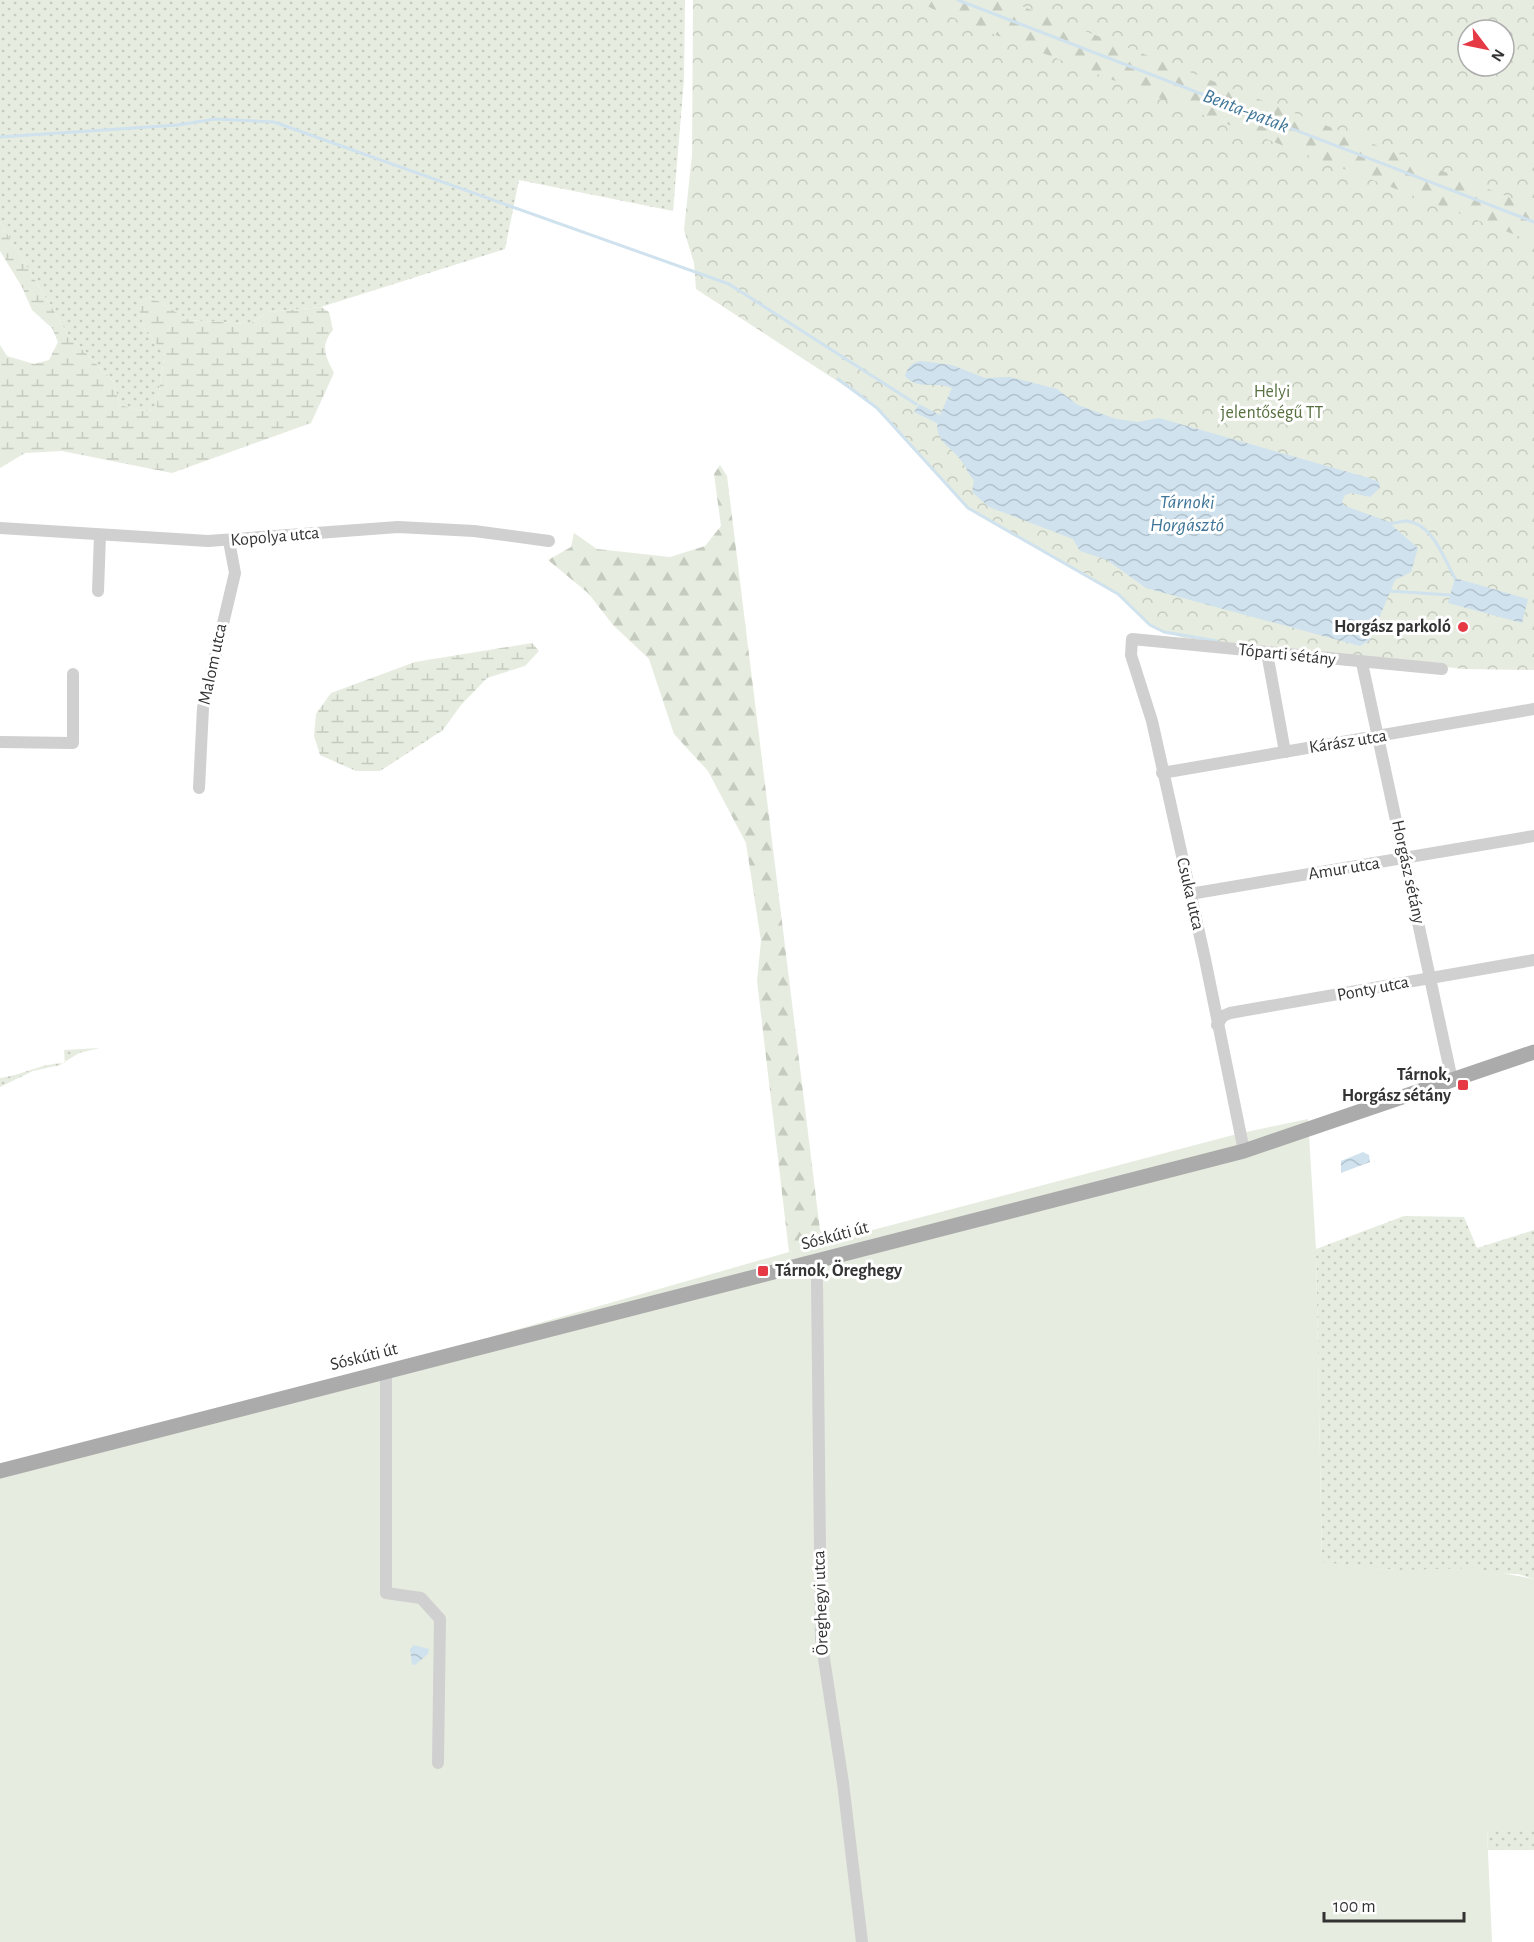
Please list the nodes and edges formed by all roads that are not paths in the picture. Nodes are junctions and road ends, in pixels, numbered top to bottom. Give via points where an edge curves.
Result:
1 (0, 528) edge
2 (100, 534) junction
3 (229, 541) junction
4 (549, 541) dead end
5 (98, 591) dead end
6 (1132, 639) joint
7 (1267, 653) junction
8 (1362, 663) junction
9 (1442, 669) dead end
10 (73, 674) dead end
11 (1534, 709) edge
12 (1379, 737) junction
13 (0, 742) edge
14 (1286, 752) junction
15 (1162, 773) junction
16 (199, 788) dead end
17 (1534, 836) edge
18 (1405, 858) junction
19 (1190, 894) junction
20 (1534, 960) edge
21 (1431, 978) junction
22 (1217, 1025) junction
23 (1534, 1052) edge
24 (1452, 1080) junction
25 (1244, 1151) junction
26 (814, 1262) junction
27 (386, 1371) junction
28 (0, 1471) edge
29 (438, 1763) dead end
30 (861, 1942) edge

1 - 2 street, Kopolya utca
2 - 3 street, Kopolya utca
2 - 5 street
3 - 4 street, Kopolya utca via 398,527 474,531
3 - 16 street, Malom utca via 235,573 203,708
6 - 7 street, Tóparti sétány
6 - 15 street, Csuka utca via 1131,655 1148,701
7 - 8 street, Tóparti sétány
7 - 14 street
8 - 9 street, Tóparti sétány
8 - 12 street, Horgász sétány
10 - 13 street via 73,743
11 - 12 street, Kárász utca
12 - 14 street, Kárász utca
12 - 18 street, Horgász sétány
14 - 15 street, Kárász utca
15 - 19 street, Csuka utca
17 - 18 street, Amur utca
18 - 19 street, Amur utca
18 - 21 street, Horgász sétány
19 - 22 street, Csuka utca
20 - 21 street, Ponty utca
21 - 22 street, Ponty utca via 1230,1013
21 - 24 street, Horgász sétány
22 - 25 street, Csuka utca
23 - 24 main road, Sóskúti út
24 - 25 main road, Sóskúti út
25 - 26 main road, Sóskúti út
26 - 27 main road, Sóskúti út
26 - 30 street, Öreghegyi utca via 818,1281 820,1639 843,1783
27 - 28 main road, Sóskúti út
27 - 29 street via 386,1593 421,1598 440,1620

